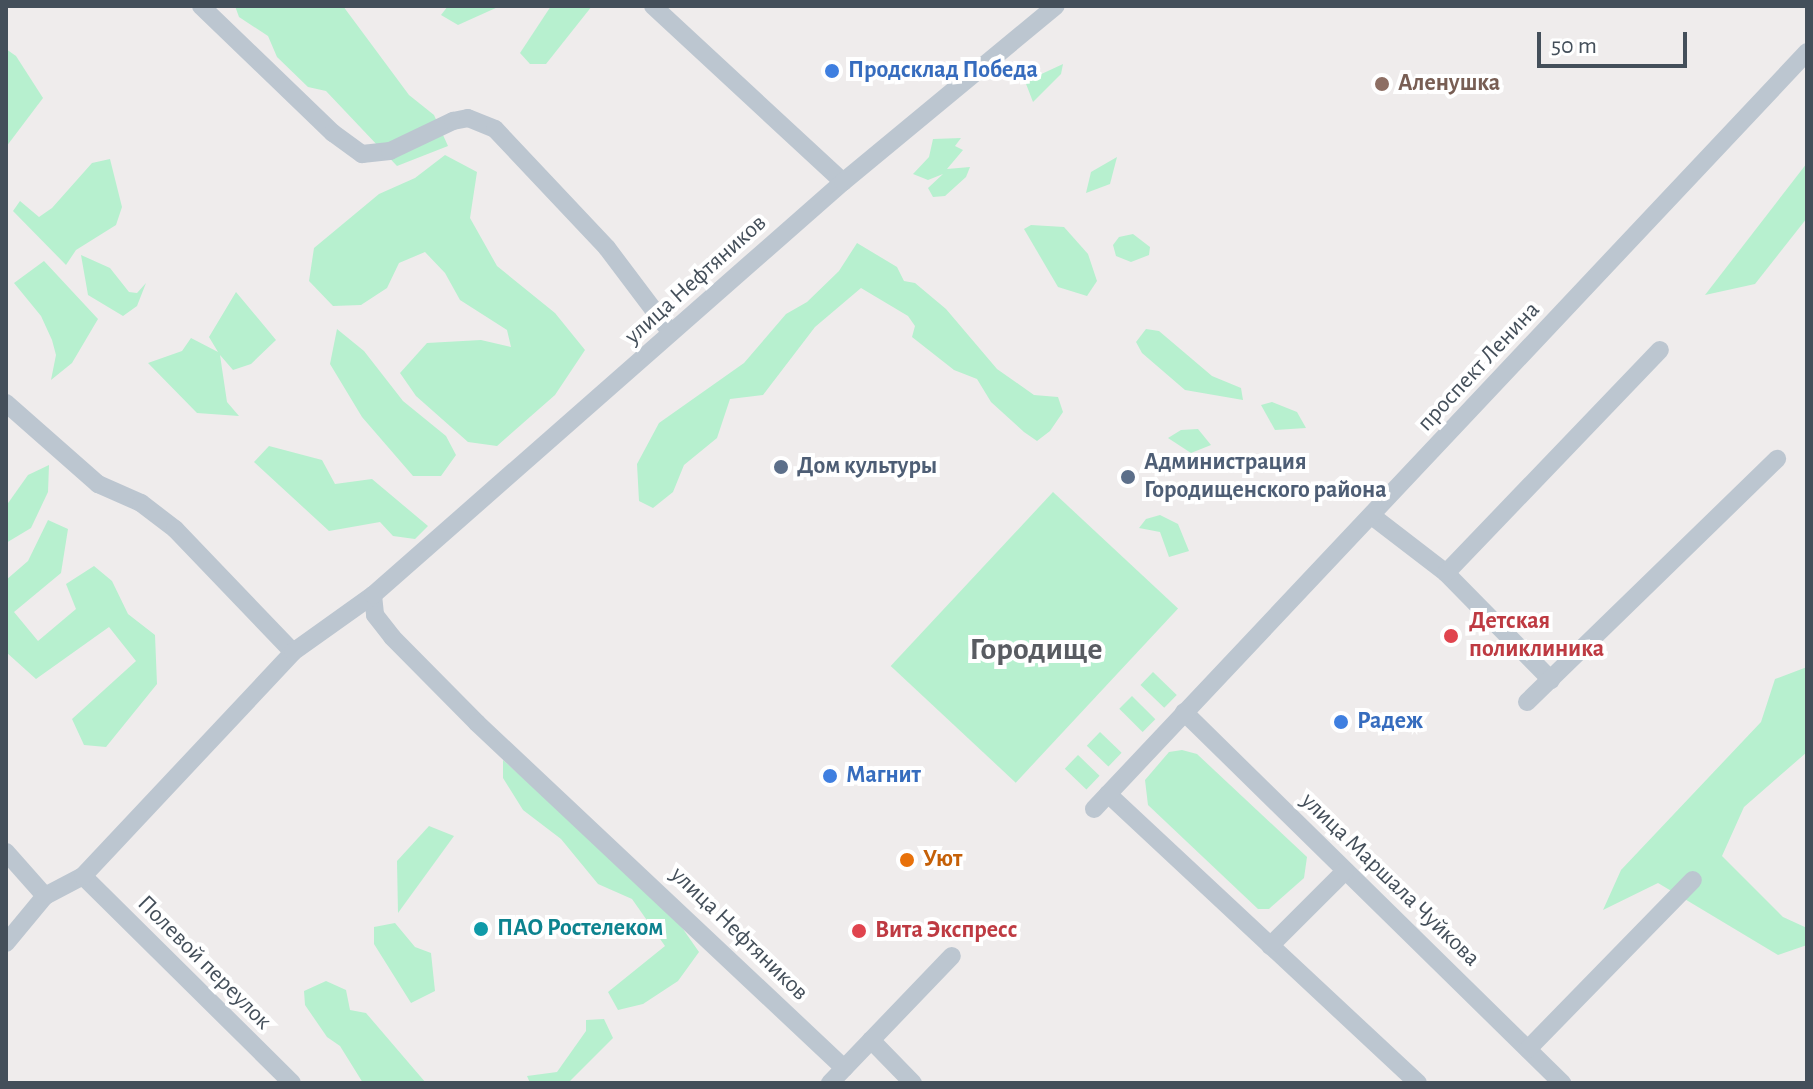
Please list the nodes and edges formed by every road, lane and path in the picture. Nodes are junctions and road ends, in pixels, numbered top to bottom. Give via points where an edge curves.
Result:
1 (201, 6) edge
2 (653, 6) edge
3 (1056, 6) edge
4 (1807, 52) edge
5 (843, 182) junction
6 (671, 333) junction
7 (1660, 350) dead end
8 (6, 403) edge
9 (1777, 459) dead end
10 (1372, 516) junction
11 (1446, 573) junction
12 (373, 595) junction
13 (293, 652) junction
14 (1551, 680) junction
15 (1527, 702) dead end
16 (1184, 712) junction
17 (1108, 794) junction
18 (1094, 809) dead end
19 (6, 852) edge
20 (1345, 871) junction
21 (83, 876) junction
22 (1693, 880) dead end
23 (45, 896) junction
24 (6, 943) edge
25 (1270, 946) junction
26 (952, 956) dead end
27 (871, 1040) junction
28 (1528, 1049) junction
29 (844, 1068) junction
30 (292, 1083) edge
31 (830, 1083) edge
32 (913, 1083) edge
33 (1418, 1083) edge
34 (1562, 1083) edge

1 - 6 street via 333,133 362,154 390,151 431,129 468,118 495,129 607,248
2 - 5 street
3 - 5 street, улица Нефтяников
4 - 10 street, проспект Ленина
5 - 6 street, улица Нефтяников
6 - 12 street, улица Нефтяников via 601,400 482,496
7 - 11 street
8 - 13 street via 98,484 141,503 175,529
9 - 14 street
10 - 11 street
10 - 16 street, проспект Ленина
11 - 14 street
12 - 13 street, улица Нефтяников
12 - 29 street, улица Нефтяников via 375,615 392,637 477,723
13 - 21 street, улица Нефтяников
14 - 15 street
16 - 17 street, проспект Ленина
16 - 20 street, улица Маршала Чуйкова
17 - 18 street, проспект Ленина
17 - 25 street
19 - 23 street
20 - 25 street
20 - 28 street, улица Маршала Чуйкова
21 - 23 street, улица Нефтяников
21 - 30 street, Полевой переулок
22 - 28 street
23 - 24 street, улица Нефтяников
25 - 33 street
26 - 27 street
27 - 29 street
27 - 32 street
28 - 34 street, улица Маршала Чуйкова
29 - 31 street

